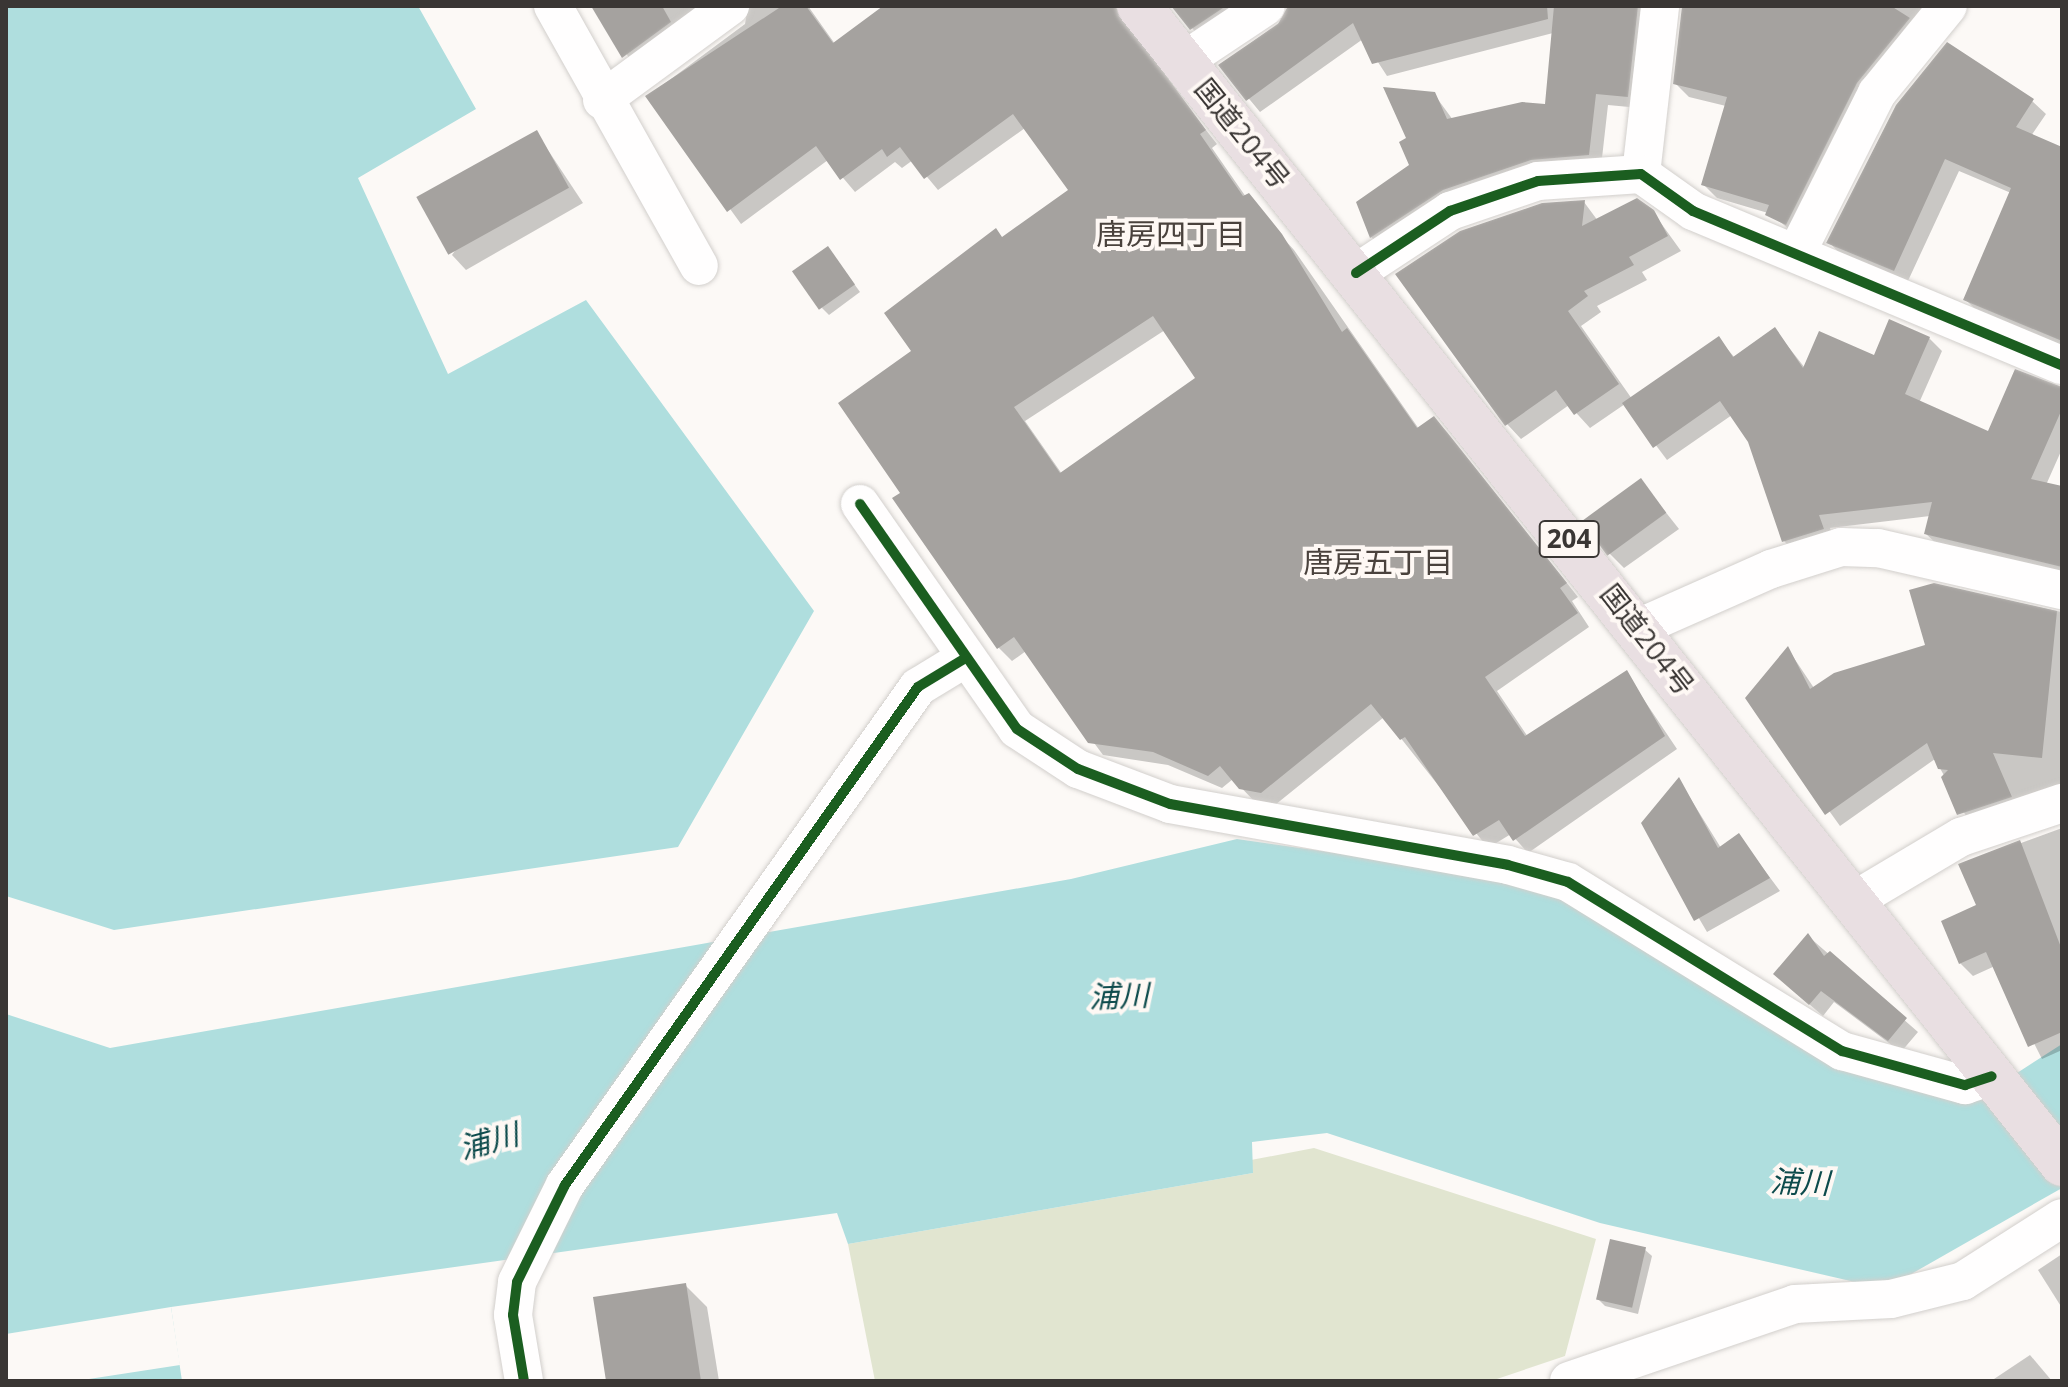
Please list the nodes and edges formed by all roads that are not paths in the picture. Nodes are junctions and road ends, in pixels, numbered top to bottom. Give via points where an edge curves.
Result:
1 (553, 6) edge
2 (1139, 6) edge
3 (1266, 6) edge
4 (1660, 6) edge
5 (1948, 6) edge
6 (708, 13) edge
7 (1185, 60) junction
8 (602, 100) junction
9 (1641, 174) junction
10 (1797, 252) junction
11 (699, 266) dead end
12 (1356, 273) junction
13 (2062, 365) edge
14 (860, 504) dead end
15 (2062, 590) edge
16 (1640, 627) junction
17 (964, 659) junction
18 (2062, 803) edge
19 (1853, 901) junction
20 (1992, 1076) junction
21 (2062, 1164) edge
22 (2062, 1218) edge
23 (524, 1381) edge
24 (1569, 1381) edge

1 - 8 street
2 - 7 highway, 国道204号 / 204
3 - 7 street
4 - 9 street
5 - 10 street via 1877,93
6 - 8 street
7 - 12 highway, 国道204号 / 204
8 - 11 street
9 - 10 street via 1693,211
9 - 12 street via 1524,186 1450,211
10 - 13 street
12 - 16 highway, 国道204号 / 204
14 - 17 street
15 - 16 street via 1878,548 1841,547 1771,569
16 - 19 highway, 国道204号 / 204
17 - 20 street via 1017,729 1078,769 1170,804 1493,862 1568,882 1842,1051 1965,1085
17 - 23 street via 918,687 565,1185 531,1248 513,1315
18 - 19 street via 1961,837
19 - 20 highway, 国道204号 / 204
20 - 21 highway, 国道204号 / 204
22 - 24 street via 1963,1281 1891,1299 1795,1304

